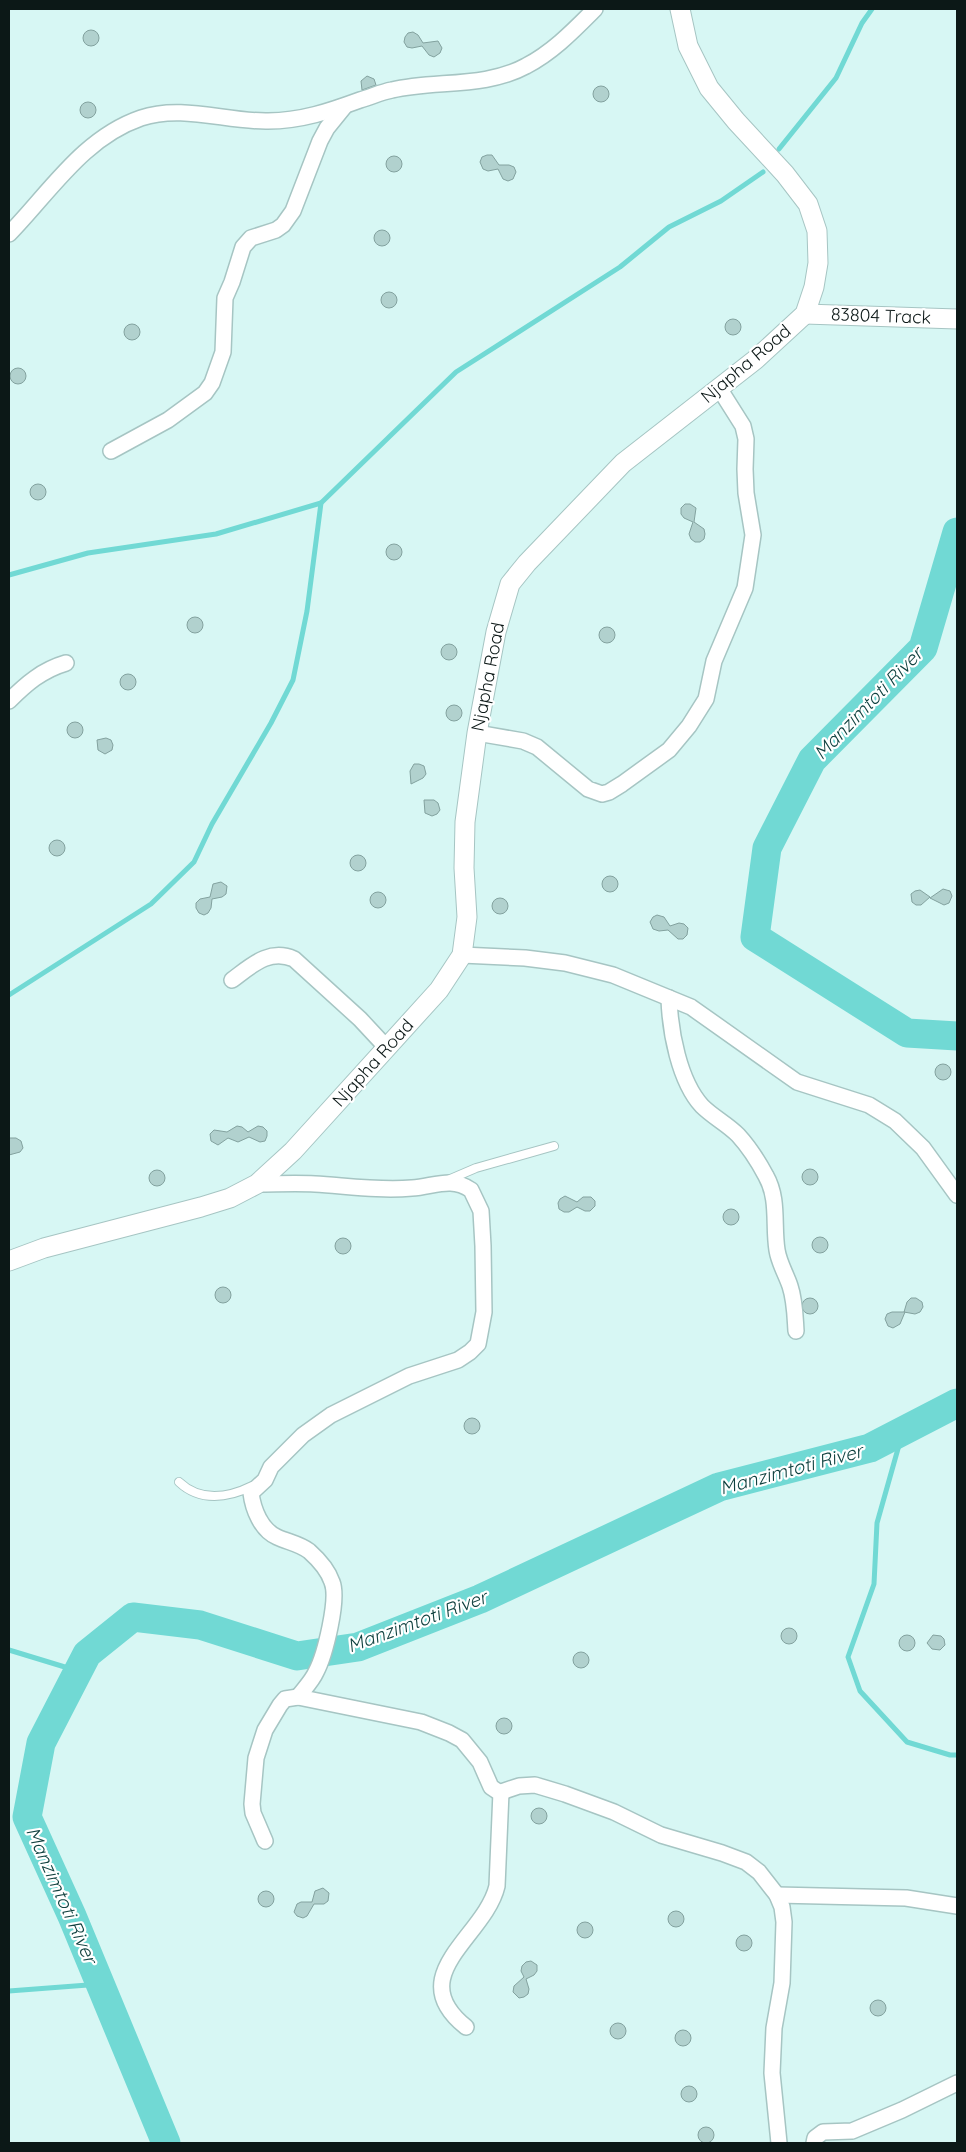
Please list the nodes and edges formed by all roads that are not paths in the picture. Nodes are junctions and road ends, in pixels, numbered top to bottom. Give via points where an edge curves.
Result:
1 (595, 9) edge
2 (680, 9) edge
3 (345, 106) junction
4 (9, 234) edge
5 (805, 314) junction
6 (957, 319) edge
7 (720, 388) junction
8 (111, 451) dead end
9 (66, 663) dead end
10 (9, 701) edge
11 (477, 733) junction
12 (462, 955) junction
13 (232, 980) dead end
14 (669, 998) junction
15 (387, 1048) junction
16 (554, 1146) dead end
17 (444, 1182) junction
18 (257, 1184) junction
19 (957, 1194) edge
20 (9, 1261) edge
21 (796, 1331) dead end
22 (265, 1480) junction
23 (180, 1482) dead end
24 (298, 1697) junction
25 (501, 1792) junction
26 (265, 1841) dead end
27 (777, 1895) junction
28 (957, 1906) edge
29 (466, 2027) dead end
30 (957, 2083) edge
31 (779, 2143) edge
32 (814, 2143) edge

1 - 3 street via 547,54 524,68 482,79 391,90
2 - 5 street, Njapha Road via 688,46 709,88 808,204 817,231 818,262
3 - 4 street via 319,115 269,121 166,113 143,117 112,131 88,149
3 - 8 street via 327,128 287,220 276,230 252,238 243,247 225,298 223,352 212,383 205,393 168,420
5 - 6 street, 83804 Track
5 - 7 street, Njapha Road
7 - 11 street, Njapha Road via 623,463 510,584 496,632
7 - 11 street via 743,426 746,439 744,469 753,535 745,588 714,661 706,699 689,726 669,750 622,784 602,794 588,790 530,744
9 - 10 street via 39,674
11 - 12 street, Njapha Road via 465,822 467,916
12 - 14 street via 565,963 613,975
12 - 15 street, Njapha Road via 439,990
13 - 15 street via 258,961 269,956 286,955
14 - 19 street via 698,1012 797,1082 869,1105 895,1120 923,1148
14 - 21 street via 677,1054 692,1091 705,1108 737,1134 767,1178 775,1208 777,1251 790,1287
15 - 18 street, Njapha Road via 293,1151
16 - 17 lane via 476,1168
17 - 18 street via 413,1188
17 - 22 street via 460,1184 471,1190 481,1211 484,1312 478,1344 458,1360 409,1376 331,1415 303,1435 271,1467
18 - 20 street, Njapha Road via 230,1198 44,1248
22 - 23 lane via 239,1492 220,1496 196,1494
22 - 24 street via 250,1493 267,1530 308,1550 322,1565 335,1593 320,1665
24 - 25 street via 421,1722 449,1733 472,1750 491,1787
24 - 26 street via 285,1699 280,1705 265,1730 256,1758 252,1804
25 - 27 street via 534,1785 614,1812 661,1835 722,1852 746,1862 759,1872
25 - 29 street via 494,1898 450,1961 441,1988 447,2009
27 - 28 street via 906,1898
27 - 31 street via 784,1922 782,1983 774,2028 772,2072
30 - 32 street via 852,2131 823,2132

